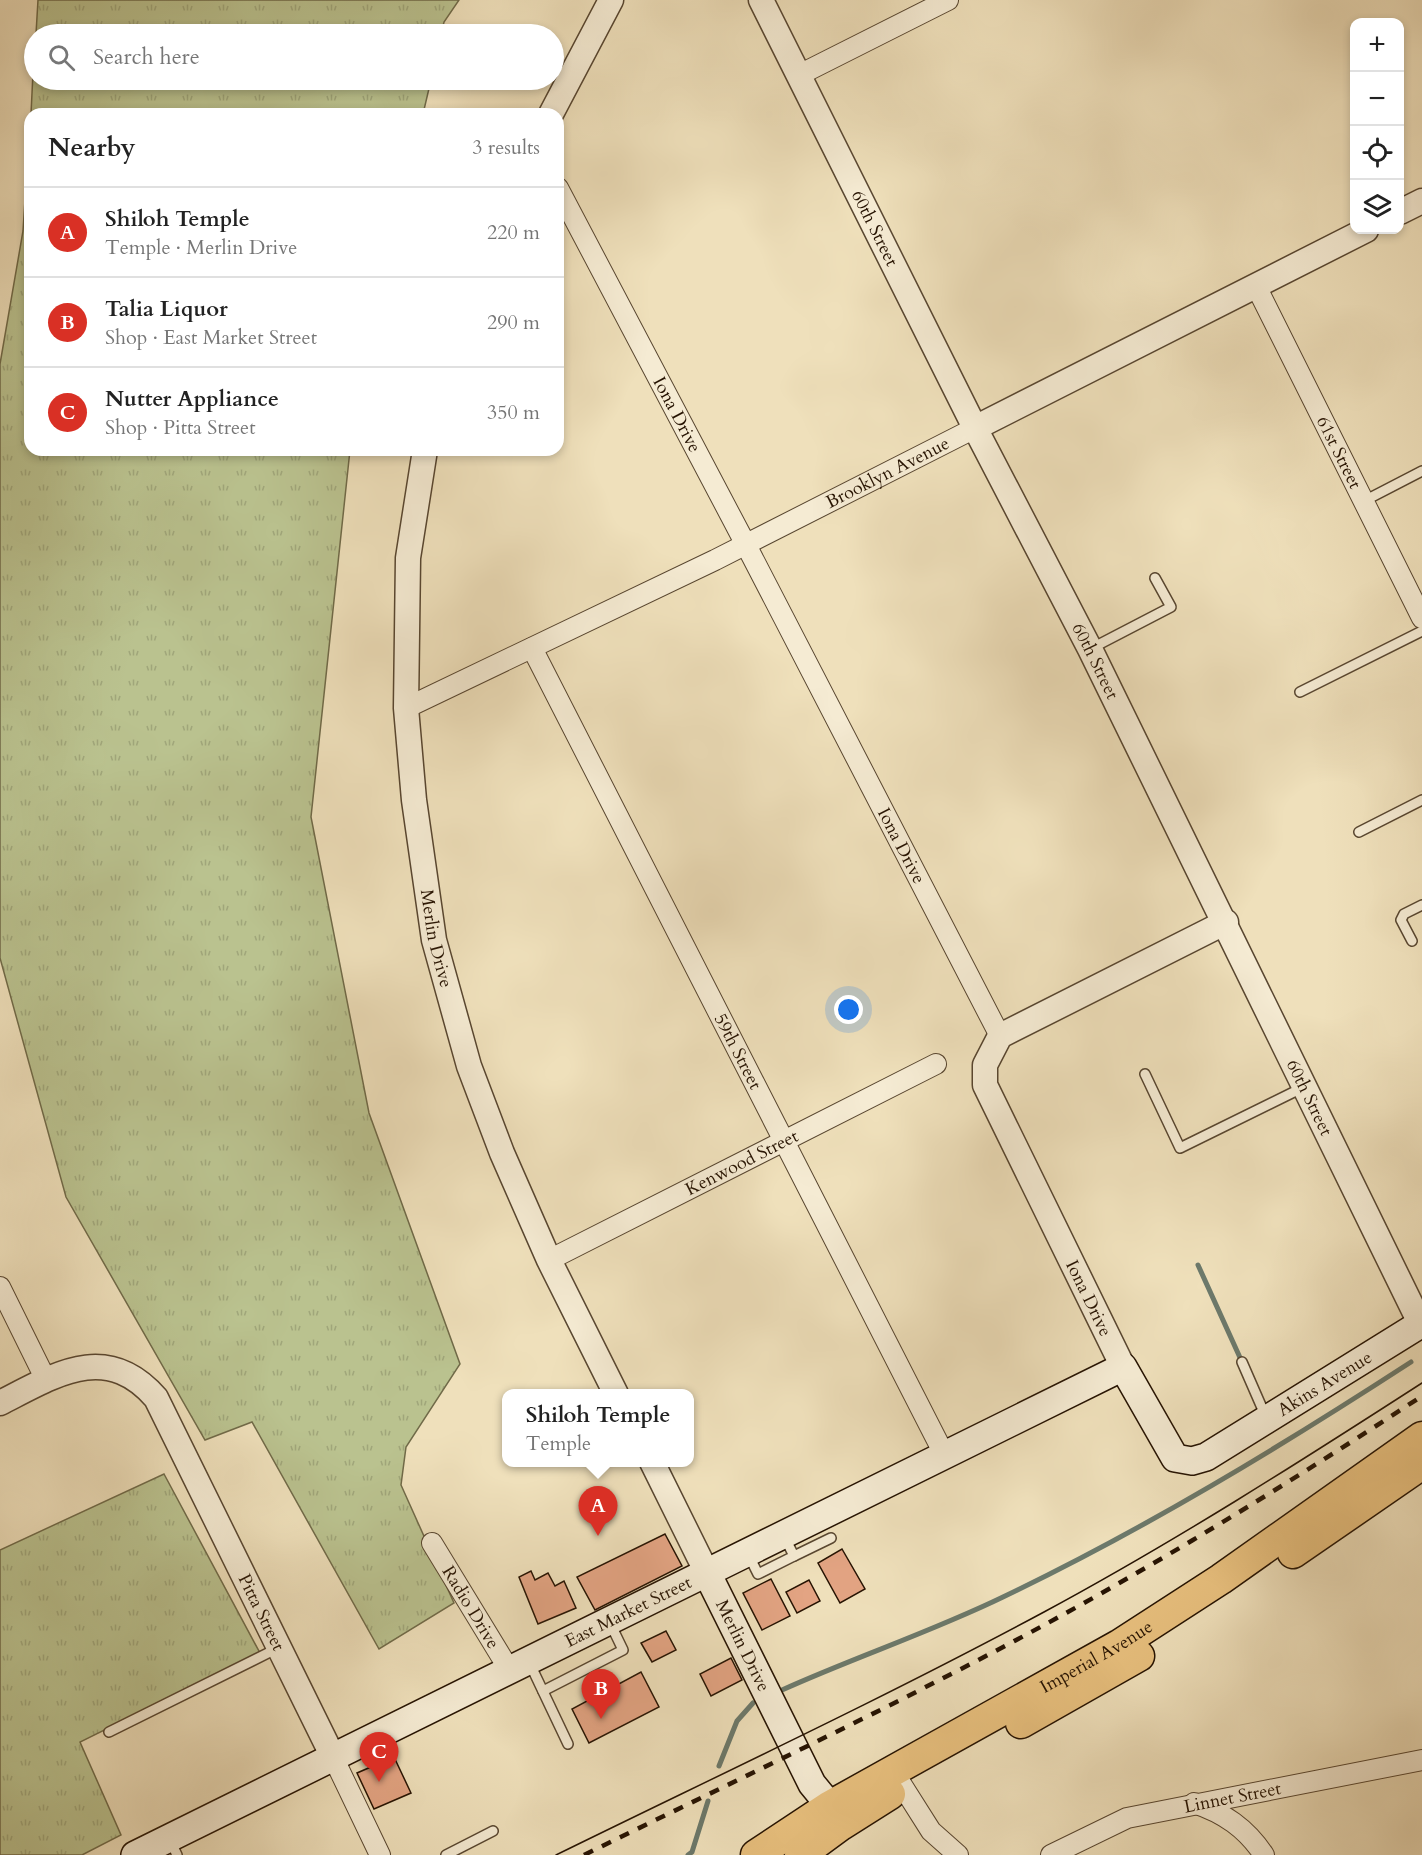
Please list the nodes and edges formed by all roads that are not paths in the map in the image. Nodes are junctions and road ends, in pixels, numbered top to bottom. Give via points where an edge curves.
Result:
1 (611, 0) edge
2 (761, 0) edge
3 (948, 0) edge
4 (800, 75) junction
5 (564, 89) edge
6 (564, 90) edge
7 (554, 108) edge
8 (564, 199) edge
9 (1422, 201) edge
10 (1404, 210) edge
11 (1358, 234) edge
12 (1256, 286) junction
13 (975, 428) junction
14 (424, 456) edge
15 (1422, 471) edge
16 (1364, 501) junction
17 (745, 543) junction
18 (1155, 578) dead end
19 (1422, 618) edge
20 (1422, 631) edge
21 (532, 648) junction
22 (1090, 649) junction
23 (1300, 692) dead end
24 (406, 708) junction
25 (1422, 800) edge
26 (1359, 832) dead end
27 (1422, 905) edge
28 (1226, 922) junction
29 (1412, 941) dead end
30 (1000, 1036) junction
31 (936, 1064) dead end
32 (1145, 1074) dead end
33 (1306, 1086) junction
34 (787, 1142) junction
35 (549, 1260) junction
36 (0, 1287) edge
37 (1421, 1325) edge
38 (1242, 1362) dead end
39 (1123, 1367) junction
40 (46, 1380) junction
41 (614, 1389) edge
42 (0, 1403) edge
43 (1267, 1419) junction
44 (1422, 1437) edge
45 (1227, 1443) joint
46 (945, 1456) junction
47 (1422, 1464) edge
48 (654, 1467) edge
49 (831, 1538) dead end
50 (432, 1543) dead end
51 (789, 1546) junction
52 (708, 1573) junction
53 (610, 1622) junction
54 (278, 1648) junction
55 (519, 1666) junction
56 (543, 1691) junction
57 (109, 1732) dead end
58 (568, 1744) dead end
59 (333, 1757) junction
60 (1422, 1760) edge
61 (897, 1779) junction
62 (1194, 1803) junction
63 (836, 1815) junction
64 (493, 1831) dead end
65 (173, 1847) edge
66 (949, 1852) edge
67 (135, 1855) edge
68 (380, 1855) edge
69 (446, 1855) edge
70 (756, 1855) edge
71 (800, 1855) edge
72 (1051, 1855) edge
73 (1264, 1855) edge

1 - 5 street
2 - 4 street, 60th Street
3 - 4 street
4 - 13 street, 60th Street
6 - 7 street
8 - 17 street, Iona Drive
9 - 10 street
11 - 12 street, Brooklyn Avenue
12 - 13 street, Brooklyn Avenue
12 - 16 street, 61st Street
13 - 17 street, Brooklyn Avenue
13 - 22 street, 60th Street
14 - 24 street, Merlin Drive via 408,558
15 - 16 lane
16 - 19 street, 61st Street
17 - 21 street, Brooklyn Avenue
17 - 30 street, Iona Drive
18 - 22 lane via 1171,607
20 - 23 lane
21 - 24 street, Brooklyn Avenue
21 - 34 street, 59th Street
22 - 28 street, 60th Street
24 - 35 street, Merlin Drive via 414,800 434,940 470,1066 502,1153
25 - 26 lane
27 - 29 lane via 1404,914 1401,920
28 - 30 street
28 - 33 street, 60th Street
30 - 39 street, Iona Drive via 985,1065 985,1085
31 - 34 street, Kenwood Street
32 - 33 lane via 1180,1148
33 - 37 street, 60th Street
34 - 35 street, Kenwood Street
34 - 46 street, 59th Street
35 - 41 street, Merlin Drive
36 - 40 street
37 - 43 main road, Akins Avenue
38 - 43 lane
39 - 45 main road, Iona Drive via 1175,1458 1192,1461 1206,1457
39 - 46 main road, East Market Street
40 - 42 street
40 - 54 street, Pitta Street via 79,1368 115,1368 134,1377 156,1398
43 - 45 main road, Akins Avenue
44 - 61 main road, Imperial Avenue via 1221,1579
46 - 51 main road, East Market Street
47 - 61 main road, Imperial Avenue via 1190,1624 1103,1678
48 - 52 street, Merlin Drive
49 - 51 lane
50 - 55 street, Radio Drive
51 - 52 main road, East Market Street via 748,1554
52 - 53 main road, East Market Street
52 - 63 main road, Merlin Drive via 812,1784
53 - 55 main road, East Market Street
53 - 56 lane via 623,1650
54 - 57 lane
54 - 59 street, Pitta Street
55 - 56 lane
55 - 59 main road, East Market Street
56 - 58 lane
59 - 65 main road, East Market Street
59 - 68 street, Pitta Street
60 - 62 street, Linnet Street
61 - 63 main road, Imperial Avenue
61 - 66 street
62 - 72 street, Linnet Street via 1127,1818
62 - 73 street via 1235,1823
63 - 70 main road, Imperial Avenue
63 - 71 main road, Imperial Avenue
64 - 69 lane
65 - 67 main road, East Market Street

